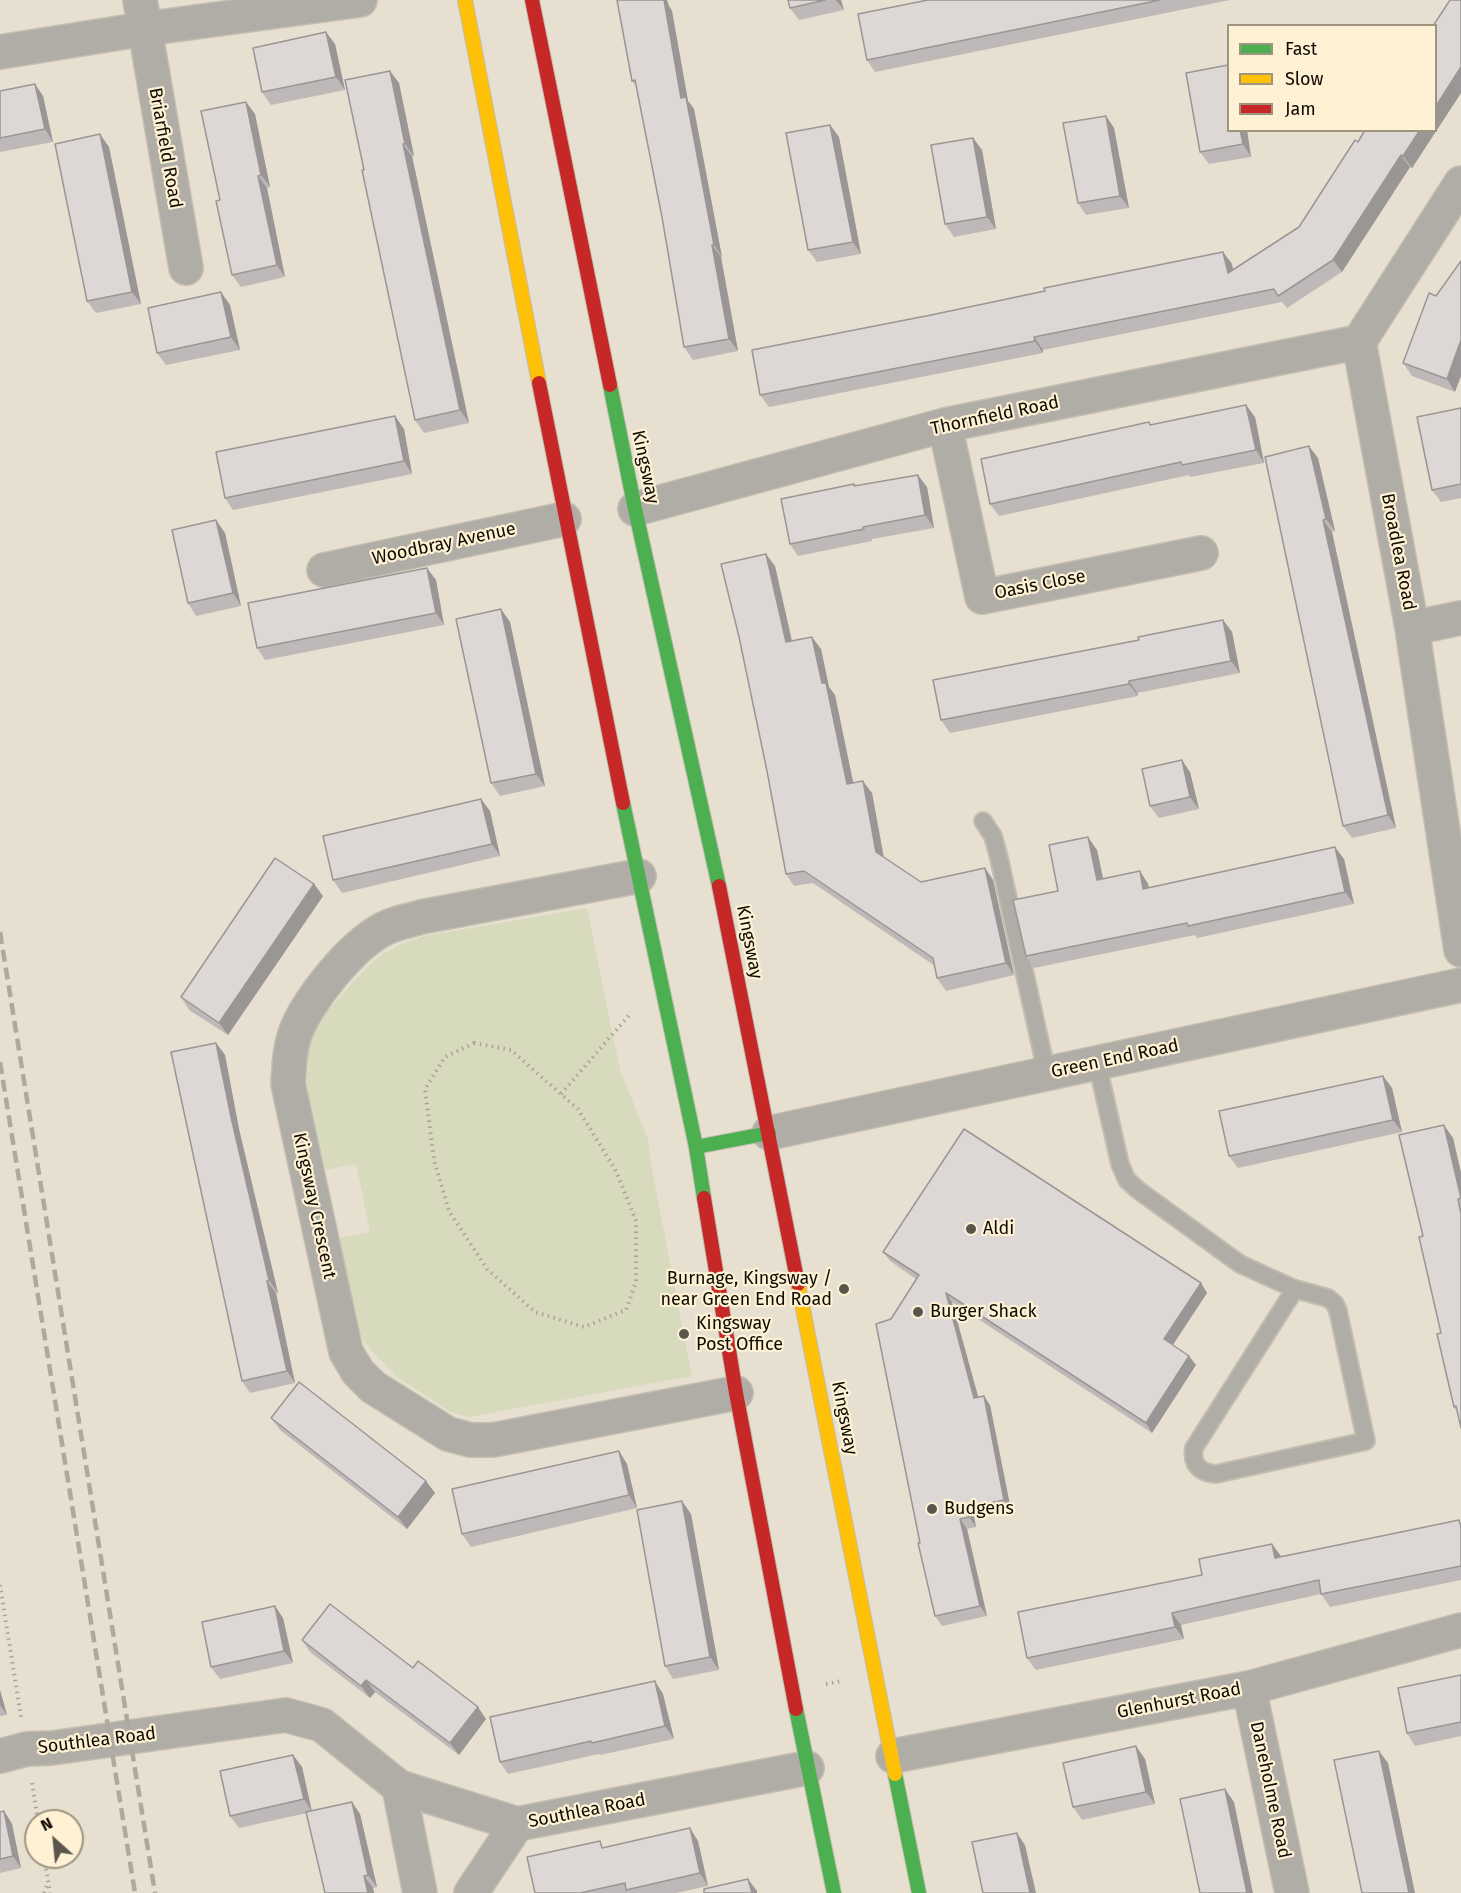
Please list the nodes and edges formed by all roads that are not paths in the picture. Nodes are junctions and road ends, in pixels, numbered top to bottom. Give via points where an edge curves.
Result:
1 (360, 0) edge
2 (465, 0) edge
3 (532, 0) edge
4 (142, 14) edge
5 (0, 52) edge
6 (1461, 183) edge
7 (186, 268) dead end
8 (1359, 342) junction
9 (945, 425) junction
10 (635, 509) junction
11 (564, 519) junction
12 (1201, 553) dead end
13 (324, 570) dead end
14 (1461, 618) edge
15 (1412, 628) junction
16 (983, 821) dead end
17 (639, 876) junction
18 (1461, 950) edge
19 (1461, 985) edge
20 (1097, 1063) junction
21 (1047, 1074) junction
22 (769, 1133) junction
23 (696, 1147) junction
24 (1295, 1289) junction
25 (736, 1393) junction
26 (1461, 1630) edge
27 (1249, 1688) junction
28 (13, 1753) edge
29 (893, 1756) junction
30 (807, 1768) junction
31 (399, 1787) junction
32 (518, 1824) junction
33 (420, 1893) edge
34 (471, 1893) edge
35 (834, 1893) edge
36 (919, 1893) edge
37 (1292, 1893) edge

1 - 4 street
2 - 11 highway
3 - 10 highway, Kingsway
4 - 5 street
4 - 7 street, Briarfield Road
6 - 8 street
8 - 9 street, Thornfield Road
8 - 15 street, Broadlea Road
9 - 10 street, Thornfield Road
9 - 12 street, Oasis Close via 982,597
10 - 22 highway, Kingsway via 713,855
11 - 13 street, Woodbray Avenue
11 - 17 highway
14 - 15 street
15 - 18 street, Broadlea Road
16 - 21 lane via 993,836 999,858
17 - 23 highway
17 - 25 street, Kingsway Crescent via 421,917 388,927 343,962 303,1014 289,1058 288,1084 346,1352 373,1387 448,1434 471,1440 493,1440
19 - 20 street, Green End Road
20 - 21 street, Green End Road
20 - 24 lane via 1127,1180 1240,1264
21 - 22 street, Green End Road
22 - 23 highway
22 - 29 highway, Kingsway
23 - 25 highway
24 - 24 lane via 1328,1298 1335,1304 1366,1442 1207,1473 1197,1467 1192,1457 1194,1448
25 - 30 highway
26 - 27 street, Glenhurst Road
27 - 29 street, Glenhurst Road
27 - 37 street, Daneholme Road
28 - 31 street, Southlea Road via 285,1715 322,1725
29 - 36 highway, Kingsway
30 - 32 street, Southlea Road
30 - 35 highway
31 - 32 street, Southlea Road
31 - 33 street
32 - 34 street

